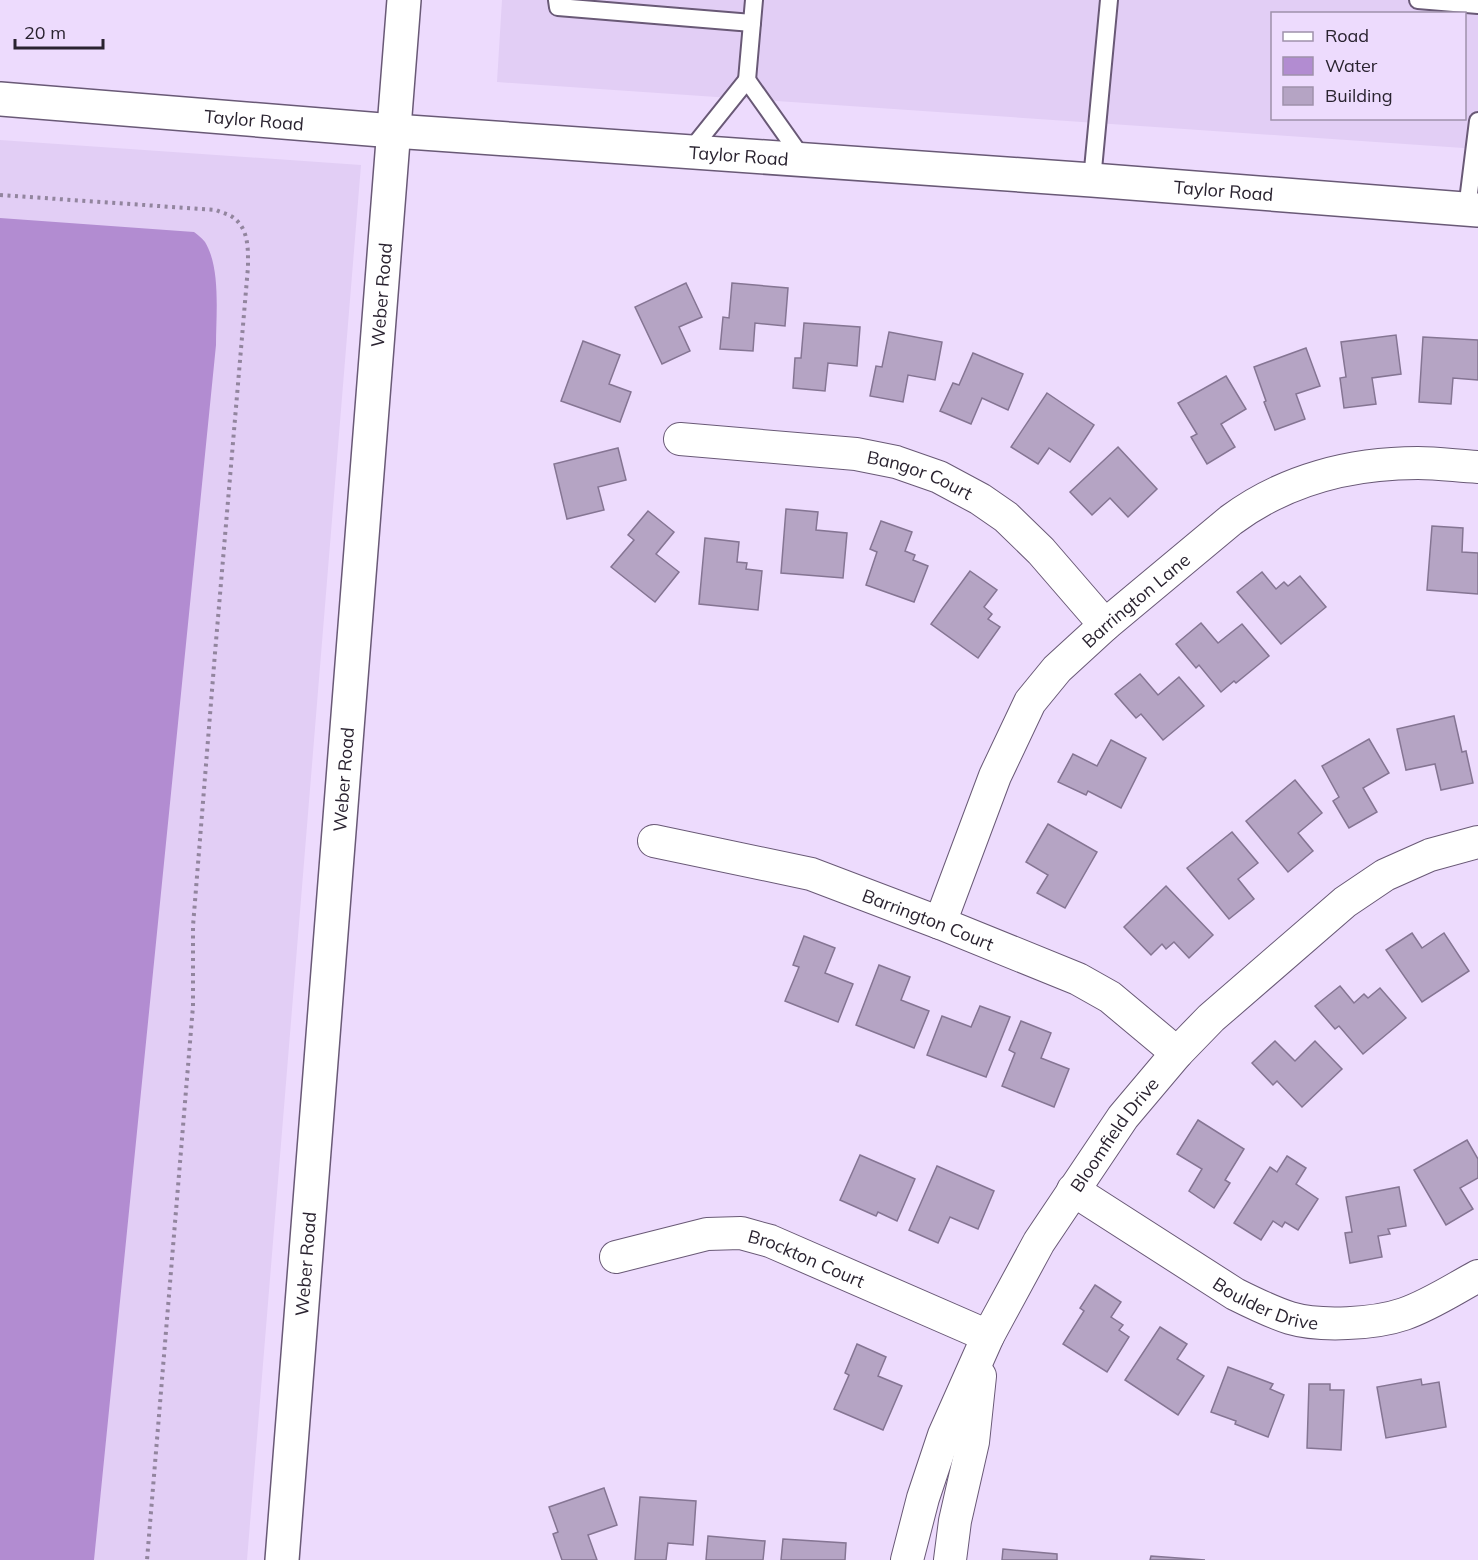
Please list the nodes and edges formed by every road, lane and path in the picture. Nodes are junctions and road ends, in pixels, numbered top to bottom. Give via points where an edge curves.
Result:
1 (404, 0) edge
2 (557, 0) edge
3 (687, 0) edge
4 (754, 0) edge
5 (1109, 0) edge
6 (1421, 0) edge
7 (1478, 4) edge
8 (686, 17) junction
9 (752, 23) junction
10 (747, 80) junction
11 (0, 99) edge
12 (1478, 121) edge
13 (394, 130) junction
14 (690, 151) junction
15 (803, 159) junction
16 (1092, 180) junction
17 (0, 195) edge
18 (1473, 210) edge
19 (680, 439) dead end
20 (1478, 467) edge
21 (1105, 625) junction
22 (654, 841) dead end
23 (1478, 842) edge
24 (940, 923) junction
25 (1178, 1053) junction
26 (1073, 1190) junction
27 (616, 1257) dead end
28 (1478, 1276) edge
29 (985, 1343) junction
30 (147, 1560) edge
31 (282, 1560) edge
32 (908, 1560) edge
33 (950, 1560) edge

1 - 13 main road, Weber Road
2 - 8 lane via 558,7
3 - 8 lane
4 - 9 lane
5 - 16 lane
6 - 7 lane
8 - 9 lane
9 - 10 lane
10 - 14 lane
10 - 15 lane
11 - 13 main road, Taylor Road
12 - 18 lane
13 - 14 main road, Taylor Road
13 - 31 main road, Weber Road
14 - 15 main road, Taylor Road
15 - 16 main road, Taylor Road
16 - 18 main road, Taylor Road
17 - 30 path via 216,210 233,218 245,231 248,245 193,926 193,1006
19 - 21 street, Bangor Court via 856,454 939,477 1006,517
20 - 21 street, Barrington Lane via 1420,463 1353,468 1272,494 1231,520
21 - 24 street, Barrington Lane via 1057,669 1030,702 994,776
22 - 24 street, Barrington Court via 811,874
23 - 25 street, Bloomfield Drive via 1430,855 1385,875 1345,902 1211,1018
24 - 25 street, Barrington Court via 1078,979 1110,997
25 - 26 street, Bloomfield Drive via 1123,1117
26 - 28 street, Boulder Drive via 1235,1294 1292,1318 1345,1323 1404,1314
26 - 29 street, Bloomfield Drive via 1039,1242
27 - 29 street, Brockton Court via 708,1234 741,1233 771,1241
29 - 32 street, Bloomfield Drive via 944,1435
29 - 33 street via 974,1442

